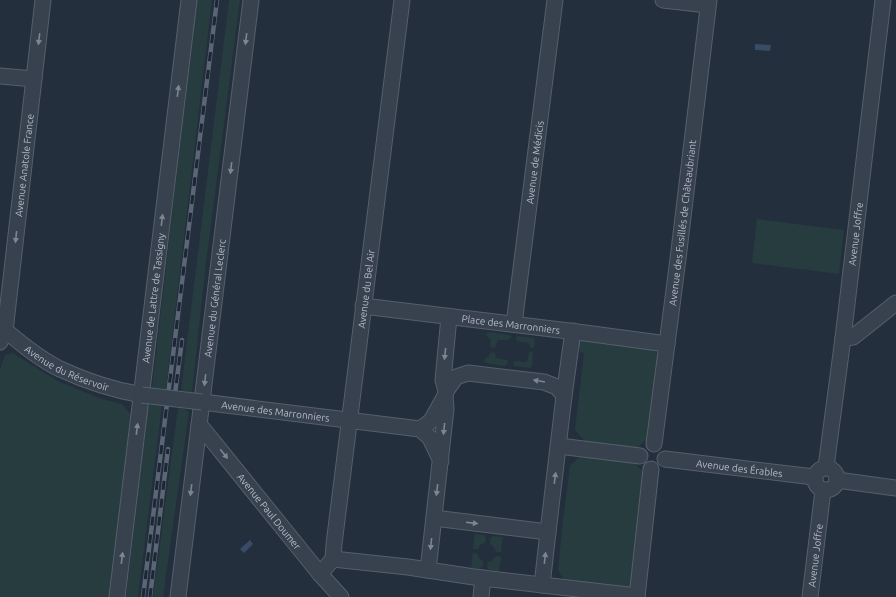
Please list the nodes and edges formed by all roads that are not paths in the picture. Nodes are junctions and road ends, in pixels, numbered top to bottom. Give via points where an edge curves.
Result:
1 (43, 0) edge
2 (189, 0) edge
3 (251, 0) edge
4 (402, 0) edge
5 (556, 0) edge
6 (663, 0) edge
7 (883, 0) edge
8 (708, 3) edge
9 (0, 76) edge
10 (34, 80) junction
11 (896, 303) edge
12 (363, 306) junction
13 (449, 317) junction
14 (514, 324) junction
15 (573, 331) junction
16 (2, 333) edge
17 (843, 338) junction
18 (666, 344) junction
19 (446, 394) junction
20 (142, 395) junction
21 (564, 396) junction
22 (202, 402) junction
23 (349, 420) junction
24 (199, 424) junction
25 (420, 428) junction
26 (654, 444) junction
27 (559, 446) junction
28 (640, 456) junction
29 (665, 459) junction
30 (441, 461) junction
31 (826, 467) junction
32 (651, 469) junction
33 (814, 477) junction
34 (837, 480) junction
35 (896, 488) edge
36 (823, 490) junction
37 (434, 518) junction
38 (548, 532) junction
39 (333, 559) junction
40 (428, 570) junction
41 (320, 574) junction
42 (483, 578) junction
43 (542, 585) junction
44 (117, 597) edge
45 (178, 597) edge
46 (341, 597) edge
47 (481, 597) edge
48 (637, 597) edge
49 (810, 597) edge

1 -> 10 street, Avenue Anatole France
20 -> 2 street, Avenue de Lattre de Tassigny
3 -> 22 street, Avenue du Général Leclerc
4 - 12 street, Avenue du Bel Air
5 - 14 street, Avenue de Médicis
6 - 8 street
7 - 17 street, Avenue Joffre
8 - 18 street, Avenue des Fusillés de Châteaubriant
9 - 10 street
10 -> 16 street, Avenue Anatole France
11 - 17 street via 853,337
12 - 13 street, Place des Marronniers
12 - 23 street, Avenue du Bel Air
13 - 14 street, Place des Marronniers
13 -> 19 street, Place des Marronniers via 443,380
14 - 15 street, Place des Marronniers
15 - 18 street, Place des Marronniers
15 - 21 street, Place des Marronniers
16 - 20 street, Avenue du Réservoir via 60,368 91,382
17 - 31 street, Avenue Joffre
18 - 26 street, Avenue des Fusillés de Châteaubriant
21 -> 19 street via 557,386 544,382 468,373 456,377
19 - 25 street via 431,421
19 -> 30 street, Place des Marronniers
20 - 22 street, Avenue du Réservoir, bridge
44 -> 20 street, Avenue de Lattre de Tassigny
21 - 27 street, Place des Marronniers
22 - 23 street, Avenue des Marronniers
22 - 24 street, Avenue du Général Leclerc
23 - 25 street
23 - 39 street, Avenue du Bel Air
24 -> 41 street, Avenue Paul Doumer
24 -> 45 street, Avenue du Général Leclerc
25 - 30 street via 430,438
26 - 28 street via 643,449
26 - 29 street via 662,448
27 - 28 street
38 -> 27 street, Place des Marronniers
28 - 32 street via 644,466
29 - 32 street via 662,466
29 - 33 street, Avenue des Érables
30 -> 37 street, Place des Marronniers
31 - 33 street via 818,470
31 - 34 street via 833,470
32 - 48 street
33 - 36 street via 816,485
34 - 35 street
34 - 36 street via 834,487
36 - 49 street, Avenue Joffre
37 -> 38 street
37 -> 40 street, Place des Marronniers
43 -> 38 street, Place des Marronniers
39 - 40 street
39 - 41 street
40 - 42 street
41 - 46 street, Avenue Paul Doumer
42 - 43 street
42 - 47 street
43 - 48 street

